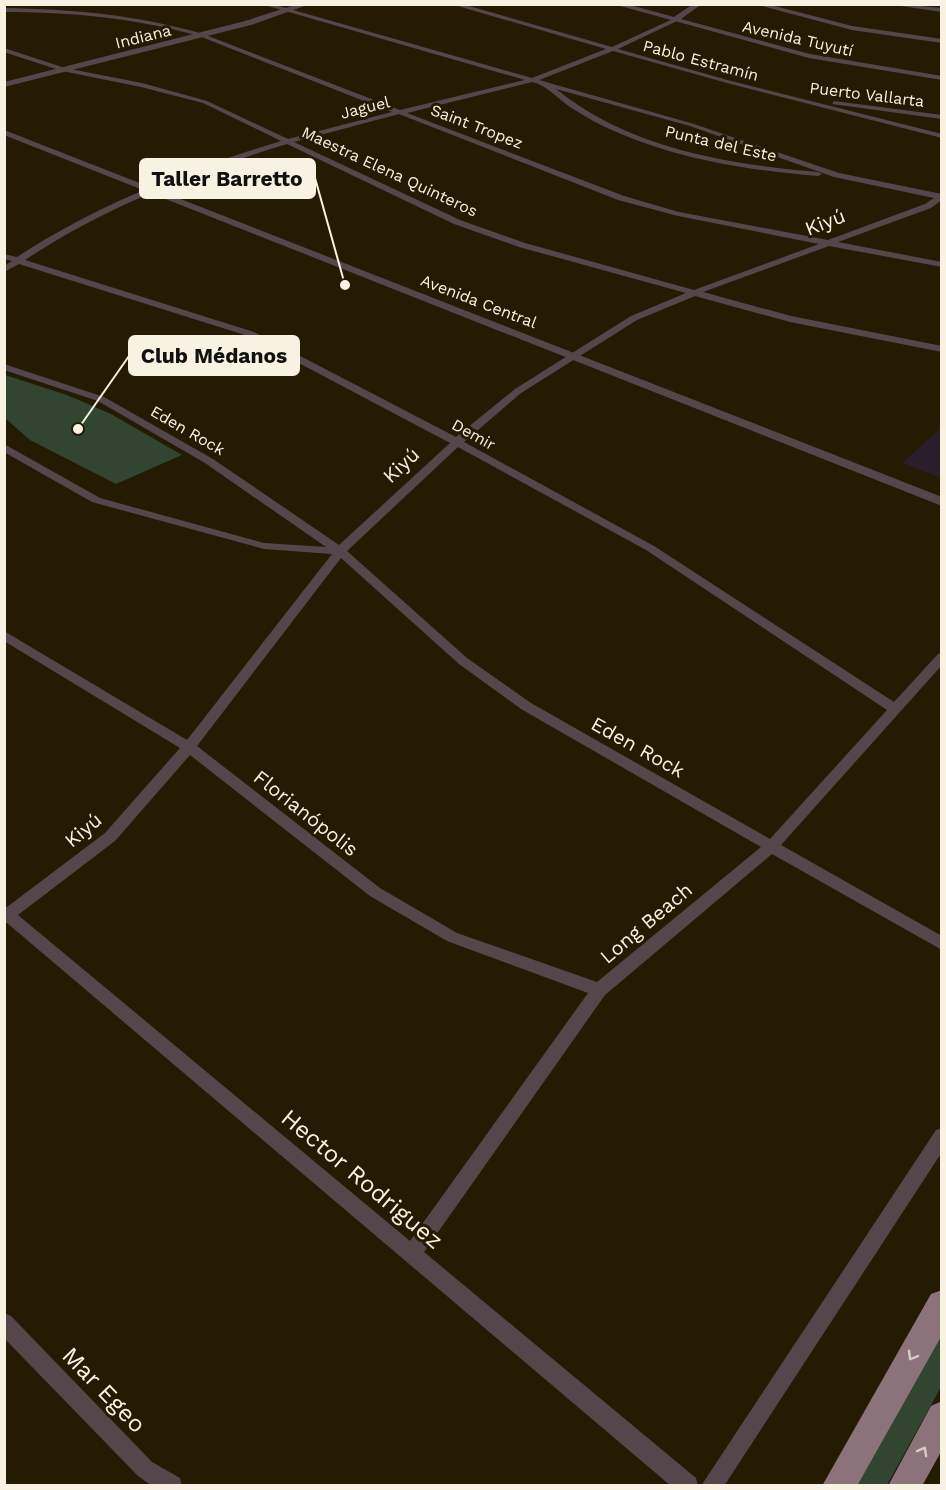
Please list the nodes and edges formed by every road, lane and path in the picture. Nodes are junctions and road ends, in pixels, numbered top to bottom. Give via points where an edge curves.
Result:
1 (264, 4) edge
2 (307, 4) edge
3 (454, 4) edge
4 (616, 4) edge
5 (699, 4) edge
6 (758, 4) edge
7 (900, 4) edge
8 (4, 10) edge
9 (942, 10) edge
10 (287, 11) junction
11 (675, 20) junction
12 (201, 35) junction
13 (942, 41) edge
14 (610, 48) junction
15 (4, 50) edge
16 (64, 69) junction
17 (942, 78) edge
18 (535, 79) junction
19 (544, 81) junction
20 (4, 85) edge
21 (789, 97) junction
22 (402, 112) junction
23 (942, 117) edge
24 (4, 132) edge
25 (942, 136) edge
26 (290, 141) junction
27 (837, 175) junction
28 (151, 191) junction
29 (941, 196) edge
30 (829, 244) junction
31 (4, 256) edge
32 (18, 261) junction
33 (942, 265) edge
34 (4, 270) edge
35 (696, 292) junction
36 (942, 349) edge
37 (573, 356) junction
38 (4, 367) edge
39 (457, 442) junction
40 (4, 447) edge
41 (942, 502) edge
42 (340, 551) junction
43 (4, 635) edge
44 (942, 657) edge
45 (895, 709) junction
46 (189, 747) junction
47 (773, 845) junction
48 (6, 915) edge
49 (942, 944) edge
50 (599, 990) junction
51 (942, 1136) edge
52 (413, 1252) junction
53 (942, 1305) edge
54 (4, 1323) edge
55 (942, 1417) edge
56 (172, 1485) edge
57 (688, 1485) edge
58 (711, 1485) edge
59 (838, 1485) edge
60 (904, 1485) edge

1 - 10 street, Punta del Este
2 - 10 street, Indiana
3 - 14 street, Pablo Estramín
4 - 11 street, Avenida Tuyutí
5 - 11 street
6 - 13 street via 852,28
7 - 9 street
8 - 12 street, Saint Tropez via 132,17
10 - 12 street, Indiana
10 - 18 street, Punta del Este
11 - 14 street, Jaguel
11 - 17 street, Avenida Tuyutí via 826,60
12 - 16 street, Indiana
12 - 22 street, Saint Tropez
14 - 18 street, Jaguel
14 - 21 street, Pablo Estramín
15 - 16 street, Maestra Elena Quinteros
16 - 20 street, Indiana
16 - 26 street, Maestra Elena Quinteros via 205,102
18 - 19 street, Punta del Este
18 - 22 street, Jaguel
19 - 27 street, Punta del Este via 745,141
19 - 27 street, Punta del Este via 560,98 582,112 651,141 751,166
21 - 23 street, Puerto Vallarta
21 - 25 street, Pablo Estramín
22 - 26 street, Jaguel
22 - 30 street, Saint Tropez via 621,198 678,214
24 - 28 street, Avenida Central
26 - 28 street, Jaguel
26 - 35 street, Maestra Elena Quinteros via 457,222 522,245
27 - 29 street, Punta del Este
28 - 32 street, Jaguel via 78,223
28 - 37 street, Avenida Central
29 - 30 street, Kiyú via 928,206
30 - 33 street, Saint Tropez
30 - 35 street, Kiyú
31 - 32 street, Demir
32 - 34 street, Jaguel
32 - 39 street, Demir via 251,334
35 - 36 street, Maestra Elena Quinteros via 790,319
35 - 37 street, Kiyú via 634,318
37 - 39 street, Kiyú via 518,391
37 - 41 street, Avenida Central
38 - 42 street, Eden Rock via 101,399 209,461
39 - 42 street, Kiyú
39 - 45 street, Demir via 650,548
40 - 42 street via 96,500 264,546
42 - 46 street, Kiyú
42 - 47 street, Eden Rock via 464,661 526,706
43 - 46 street, Florianópolis
44 - 45 street, Long Beach
45 - 47 street, Long Beach
46 - 48 street, Kiyú via 110,837
46 - 50 street, Florianópolis via 375,892 452,937
47 - 49 street, Eden Rock
47 - 50 street, Long Beach
48 - 52 street, Hector Rodriguez
50 - 52 street, Long Beach
51 - 58 street
52 - 57 street, Hector Rodriguez
53 -> 59 main road
54 - 56 street, Mar Egeo via 145,1469
60 -> 55 main road

